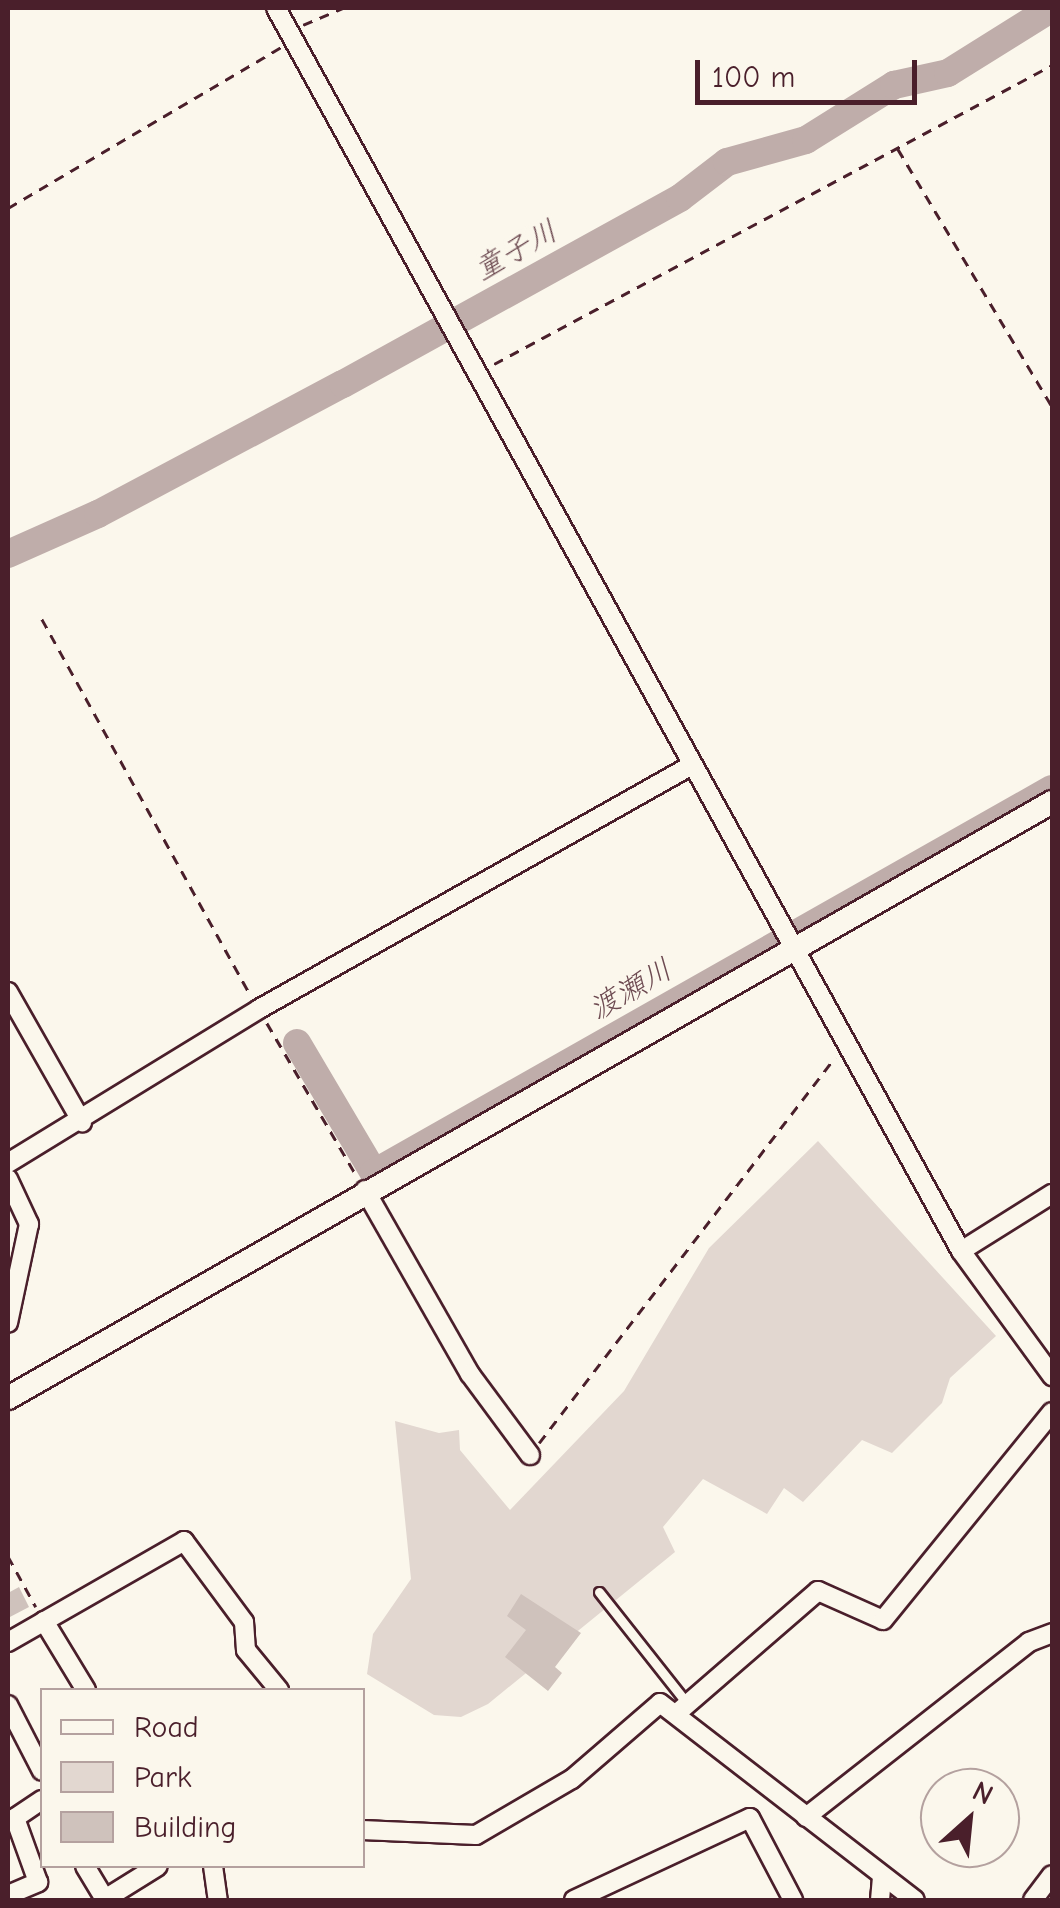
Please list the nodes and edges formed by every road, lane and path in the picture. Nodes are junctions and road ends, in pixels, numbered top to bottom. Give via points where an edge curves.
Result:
1 (276, 8) edge
2 (342, 8) edge
3 (288, 31) junction
4 (1052, 65) edge
5 (897, 148) junction
6 (8, 208) edge
7 (476, 374) junction
8 (1052, 406) edge
9 (42, 619) dead end
10 (691, 766) junction
11 (1052, 802) edge
12 (792, 948) junction
13 (8, 992) edge
14 (259, 1010) junction
15 (848, 1046) junction
16 (82, 1122) junction
17 (8, 1163) edge
18 (8, 1180) edge
19 (365, 1190) junction
20 (1052, 1194) edge
21 (961, 1251) junction
22 (8, 1323) edge
23 (1052, 1376) edge
24 (8, 1398) edge
25 (1052, 1412) edge
26 (530, 1456) joint
27 (8, 1556) edge
28 (599, 1592) dead end
29 (44, 1621) junction
30 (1052, 1634) edge
31 (8, 1642) edge
32 (85, 1688) edge
33 (277, 1688) edge
34 (8, 1705) edge
35 (681, 1708) junction
36 (40, 1767) edge
37 (40, 1801) edge
38 (806, 1816) junction
39 (365, 1826) edge
40 (86, 1868) edge
41 (155, 1868) edge
42 (213, 1868) edge
43 (882, 1876) junction
44 (1052, 1876) edge
45 (8, 1895) edge
46 (218, 1900) edge
47 (574, 1900) edge
48 (793, 1900) edge
49 (880, 1900) edge
50 (915, 1900) edge
51 (1033, 1900) edge

1 - 3 street
2 - 3 path
3 - 6 path via 282,46
3 - 7 street
4 - 5 path
5 - 7 path
5 - 8 path
7 - 10 street
9 - 14 path
10 - 12 street
10 - 14 street
11 - 12 street
12 - 15 street
12 - 19 street
13 - 16 street
14 - 16 street
14 - 19 path
15 - 21 street
15 - 26 path via 823,1066
16 - 17 street
18 - 22 street via 29,1224
19 - 24 street
19 - 26 street via 470,1374
20 - 21 street
21 - 23 street
25 - 35 street via 883,1620 818,1591
27 - 29 path
28 - 35 lane
29 - 31 street
29 - 32 street
29 - 33 street via 184,1542 244,1622 246,1650
30 - 38 street via 1029,1642
34 - 36 street
35 - 38 street
35 - 39 street via 660,1703 648,1709 572,1778 476,1835
37 - 45 street via 14,1818 38,1882
38 - 43 street
40 - 41 street via 105,1899
42 - 46 street
43 - 49 street
43 - 50 street
44 - 51 street
47 - 48 street via 750,1818

